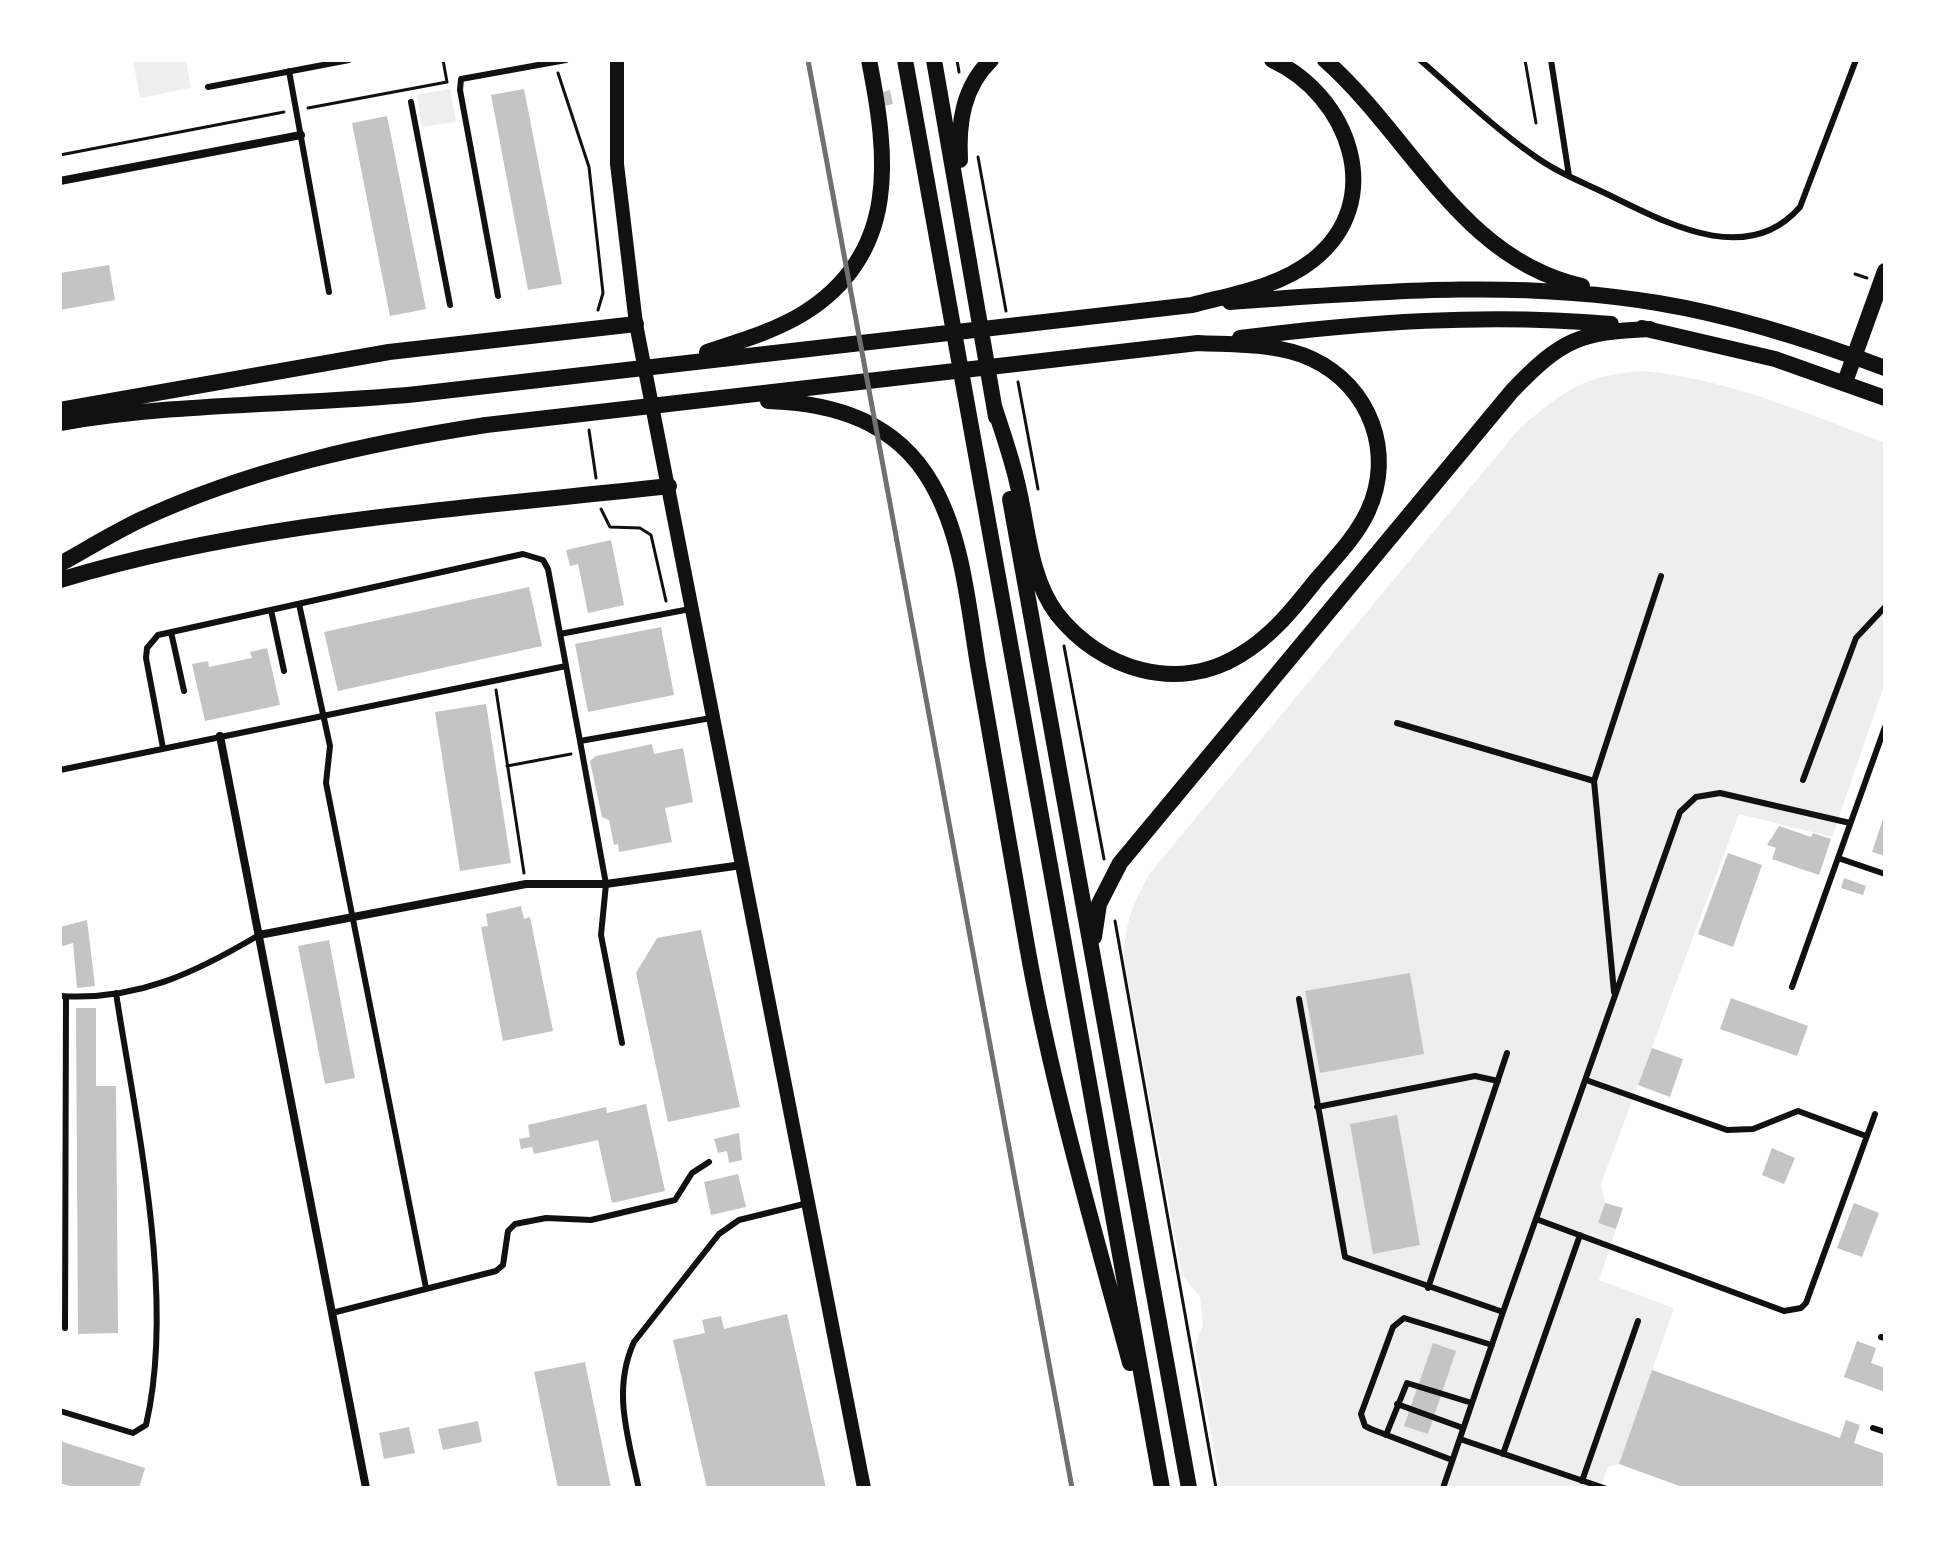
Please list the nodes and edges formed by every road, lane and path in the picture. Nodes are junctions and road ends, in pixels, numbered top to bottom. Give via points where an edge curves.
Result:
1 (349, 60) edge
2 (443, 60) edge
3 (566, 60) edge
4 (617, 60) edge
5 (869, 60) edge
6 (905, 60) edge
7 (934, 60) edge
8 (957, 60) edge
9 (991, 60) edge
10 (1272, 60) edge
11 (1325, 60) edge
12 (1420, 60) edge
13 (1525, 60) edge
14 (1551, 60) edge
15 (1856, 60) edge
16 (554, 61) edge
17 (289, 71) junction
18 (208, 87) dead end
19 (965, 99) junction
20 (411, 102) dead end
21 (296, 110) junction
22 (1536, 123) dead end
23 (301, 135) junction
24 (60, 155) edge
25 (978, 156) dead end
26 (1569, 176) junction
27 (60, 181) edge
28 (1885, 271) edge
29 (329, 292) dead end
30 (498, 296) dead end
31 (976, 301) junction
32 (1658, 303) junction
33 (450, 305) dead end
34 (1192, 305) junction
35 (1006, 312) dead end
36 (596, 314) dead end
37 (636, 324) junction
38 (1650, 329) junction
39 (1198, 343) junction
40 (1854, 357) junction
41 (679, 362) junction
42 (1885, 368) edge
43 (1017, 374) dead end
44 (1845, 382) junction
45 (1885, 398) edge
46 (711, 399) junction
47 (994, 406) junction
48 (60, 410) edge
49 (588, 421) dead end
50 (60, 423) edge
51 (669, 486) junction
52 (599, 494) junction
53 (1039, 498) dead end
54 (603, 518) dead end
55 (60, 564) edge
56 (1661, 576) dead end
57 (60, 580) edge
58 (299, 604) junction
59 (1885, 607) edge
60 (271, 610) junction
61 (686, 610) junction
62 (1059, 616) junction
63 (171, 632) junction
64 (560, 634) junction
65 (566, 666) junction
66 (284, 671) dead end
67 (494, 681) junction
68 (184, 691) dead end
69 (324, 715) junction
70 (714, 717) junction
71 (1397, 723) dead end
72 (1885, 727) edge
73 (220, 736) junction
74 (580, 741) junction
75 (163, 748) junction
76 (582, 752) junction
77 (507, 766) junction
78 (60, 770) edge
79 (1803, 780) dead end
80 (1594, 781) junction
81 (1850, 823) junction
82 (1838, 858) junction
83 (743, 865) junction
84 (1885, 874) edge
85 (1108, 882) junction
86 (526, 884) junction
87 (606, 884) junction
88 (1113, 913) dead end
89 (353, 917) junction
90 (259, 935) junction
91 (1093, 963) junction
92 (1792, 987) dead end
93 (116, 993) junction
94 (63, 996) edge
95 (1615, 996) junction
96 (1299, 999) dead end
97 (622, 1043) dead end
98 (1507, 1053) dead end
99 (1586, 1080) junction
100 (1498, 1081) junction
101 (1317, 1107) junction
102 (1875, 1114) dead end
103 (1866, 1136) junction
104 (709, 1162) dead end
105 (809, 1203) junction
106 (1536, 1219) junction
107 (1580, 1235) junction
108 (426, 1288) junction
109 (1428, 1288) junction
110 (1503, 1312) junction
111 (332, 1313) junction
112 (1638, 1321) dead end
113 (65, 1328) dead end
114 (1492, 1345) junction
115 (1472, 1403) junction
116 (1397, 1404) junction
117 (60, 1411) edge
118 (1463, 1428) junction
119 (1873, 1428) dead end
120 (1885, 1432) edge
121 (1386, 1435) junction
122 (1460, 1439) junction
123 (1503, 1454) junction
124 (1452, 1460) junction
125 (1161, 1481) edge
126 (1582, 1481) junction
127 (638, 1485) dead end
128 (366, 1488) edge
129 (864, 1488) edge
130 (1189, 1488) edge
131 (1216, 1488) edge
132 (1443, 1488) edge
133 (1604, 1488) edge

1 - 17 lane
2 - 21 path via 447,82
3 - 16 lane
4 - 37 street via 618,178
5 - 41 main road via 884,161 875,225 856,264 804,313
6 - 125 main road
7 - 31 main road
8 - 19 path
9 - 19 main road
10 - 34 main road via 1311,84 1332,106 1352,163 1350,202 1329,244 1293,273
11 - 32 main road via 1459,213 1500,251 1543,275
12 - 26 lane via 1510,139
13 - 22 path
14 - 26 lane
15 - 26 lane via 1800,207 1772,229 1726,238 1701,235
16 - 30 lane via 461,79
16 - 36 path via 589,167 603,293
17 - 18 lane
17 - 21 lane
19 - 31 main road via 959,142
20 - 33 lane
21 - 23 lane
21 - 24 path
23 - 27 street
23 - 29 lane
25 - 35 path
28 - 40 main road
31 - 47 main road
32 - 34 main road via 1556,292 1452,290
32 - 40 main road via 1754,324
34 - 41 main road
37 - 48 main road via 389,352
37 - 51 street
38 - 39 main road via 1456,318
38 - 44 main road
38 - 85 main road via 1572,340 1512,391
39 - 46 main road
39 - 62 main road via 1258,346 1309,357 1349,384 1371,418 1377,439 1376,486 1357,532 1280,624 1238,657 1212,667 1166,674 1132,669 1092,649
40 - 42 main road
40 - 44 main road
41 - 50 main road via 307,404 130,412
43 - 53 path
44 - 45 main road
46 - 55 main road via 486,425 351,449 248,479 141,520
46 - 125 main road via 794,402 845,411 885,431 931,482 946,512 963,579 1027,950 1068,1131
47 - 62 main road via 1041,586
47 - 91 main road
49 - 52 path
51 - 52 main road
51 - 61 street
52 - 57 main road via 285,529
54 - 61 path via 610,527 646,530 664,599
56 - 80 lane
58 - 60 lane
58 - 64 lane via 534,555 548,569
58 - 69 lane
59 - 79 lane via 1856,638
60 - 63 lane
60 - 66 lane
61 - 64 lane
61 - 70 street
62 - 85 path
63 - 68 lane
63 - 75 lane via 158,635 147,648
64 - 65 lane
65 - 67 lane
65 - 74 lane
67 - 69 lane
67 - 77 path
69 - 73 lane
69 - 89 lane via 330,746 326,783
70 - 74 lane
70 - 83 street
71 - 80 lane
72 - 81 lane
73 - 75 lane
73 - 90 street
74 - 76 lane
75 - 78 lane
76 - 77 path
76 - 87 lane
77 - 86 path
80 - 95 lane
81 - 82 lane
81 - 95 lane via 1720,793 1687,803
82 - 84 lane
82 - 92 lane
83 - 87 street
83 - 105 street
85 - 91 main road via 1094,930
86 - 87 street
86 - 89 street
87 - 97 lane via 601,935
88 - 131 path
89 - 90 street
89 - 108 lane
90 - 93 lane via 189,975
90 - 111 street
91 - 130 main road
93 - 94 lane
93 - 117 lane via 149,1207 156,1384 146,1425 133,1433
94 - 113 lane
95 - 99 lane
96 - 101 lane
98 - 100 lane
99 - 103 lane via 1727,1130 1753,1129 1798,1111
99 - 106 lane
100 - 101 lane via 1475,1076
100 - 109 lane
101 - 109 lane via 1345,1257
102 - 103 lane
103 - 107 lane via 1806,1303 1794,1311
104 - 108 lane via 699,1166 668,1203 591,1220 546,1218 515,1224 508,1231 503,1265 496,1271
105 - 127 lane via 730,1225 634,1342 620,1388
105 - 129 street
106 - 107 lane
106 - 110 lane
107 - 123 lane
108 - 111 lane
109 - 110 lane
110 - 114 lane
111 - 128 street
112 - 126 lane
114 - 115 lane
114 - 121 lane via 1411,1317 1396,1322 1361,1414 1365,1426
115 - 116 lane via 1413,1383 1403,1386
115 - 118 lane
116 - 118 lane
116 - 121 lane
118 - 122 lane
119 - 120 lane
121 - 124 lane
122 - 123 lane
122 - 124 lane
123 - 126 lane
124 - 132 lane
126 - 133 lane

